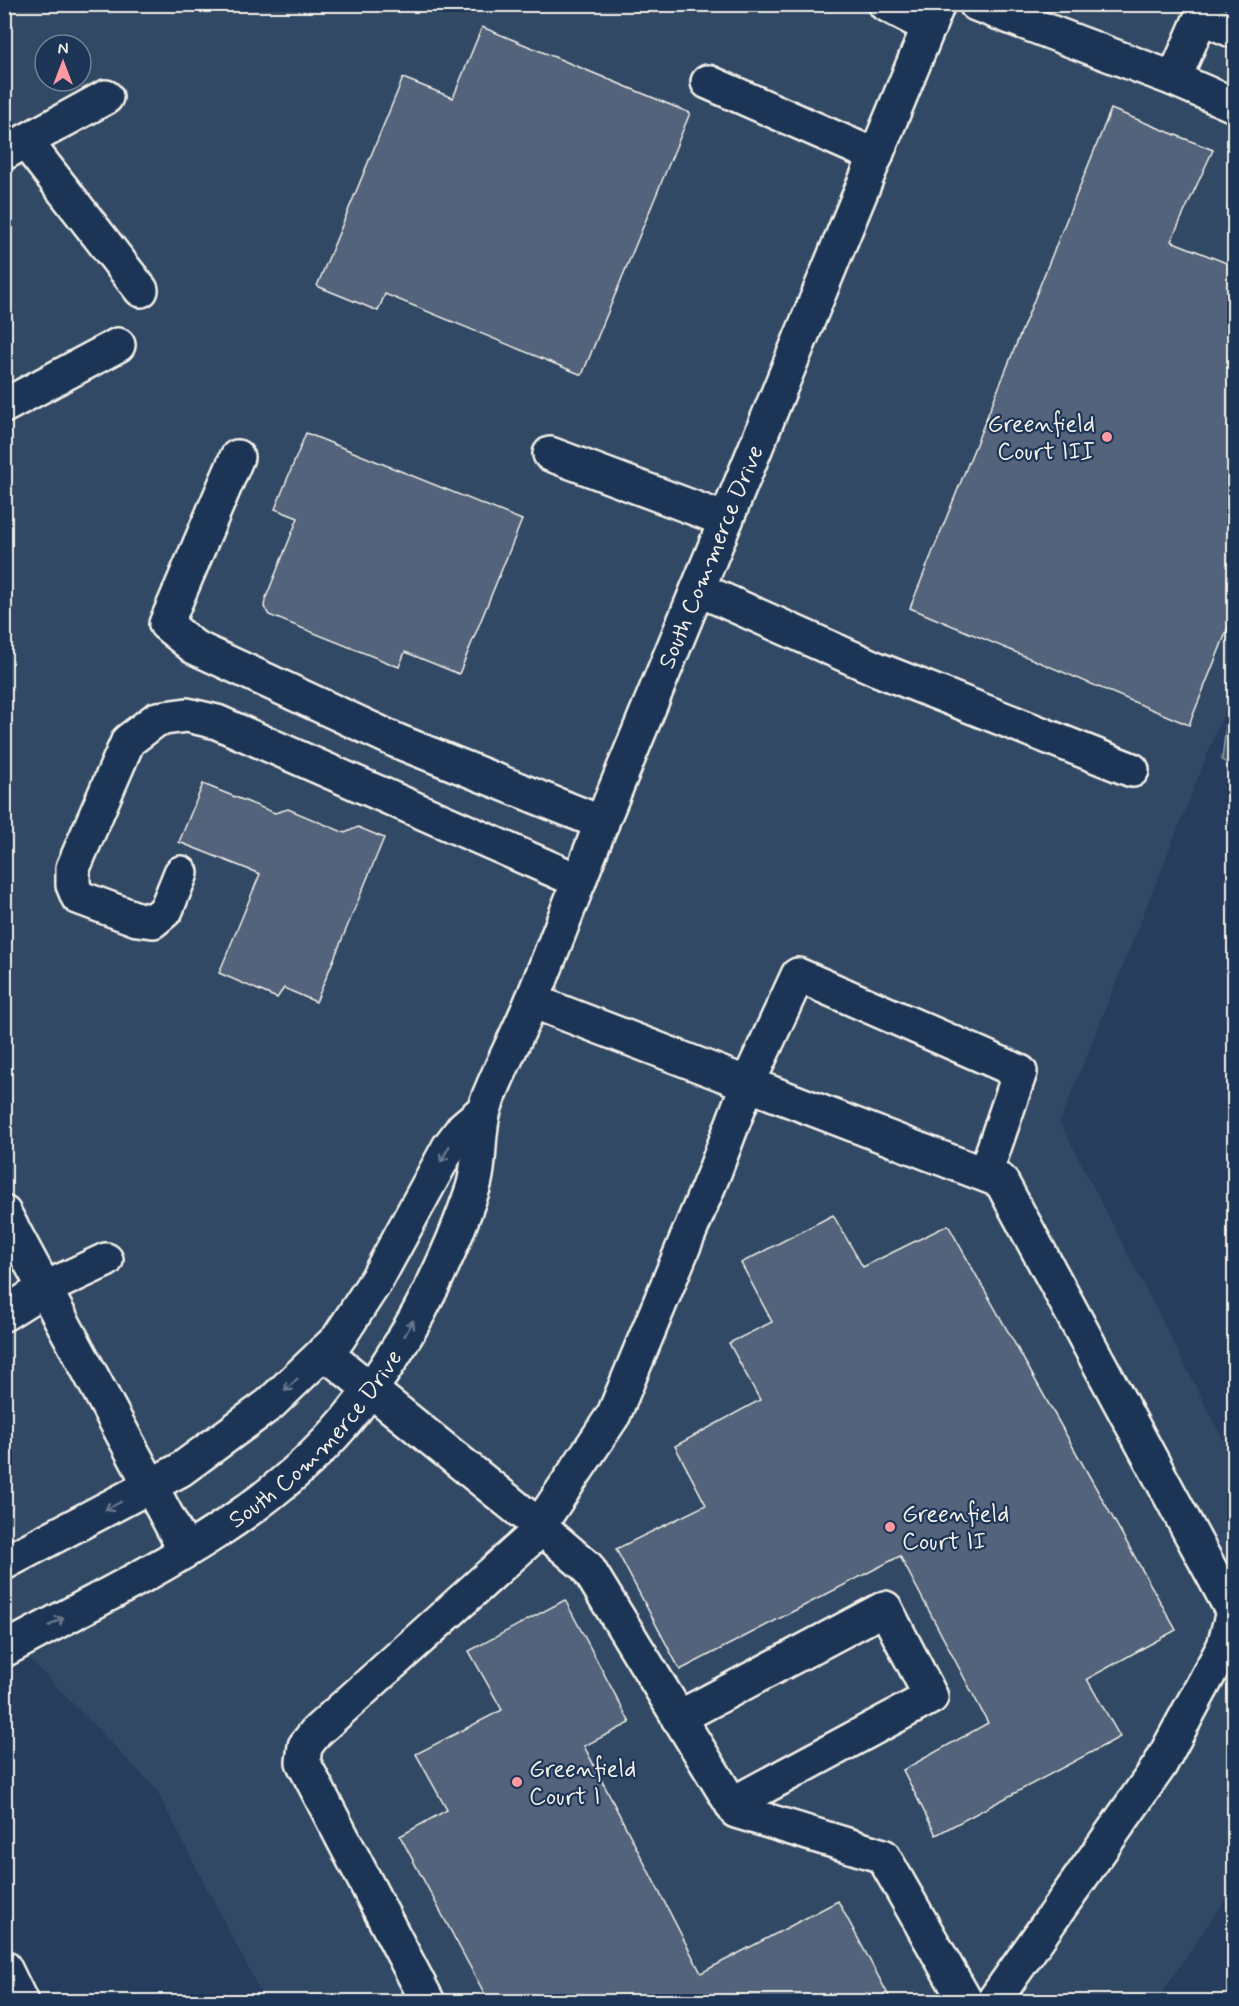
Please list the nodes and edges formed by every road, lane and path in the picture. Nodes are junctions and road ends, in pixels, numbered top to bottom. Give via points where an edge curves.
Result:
1 (885, 4) edge
2 (976, 4) edge
3 (933, 16) edge
4 (1234, 32) edge
5 (1174, 79) junction
6 (708, 82) dead end
7 (106, 97) dead end
8 (1234, 105) edge
9 (15, 147) edge
10 (876, 156) junction
11 (141, 290) dead end
12 (118, 345) dead end
13 (4, 406) edge
14 (550, 454) dead end
15 (237, 457) dead end
16 (726, 520) junction
17 (698, 589) junction
18 (1132, 770) dead end
19 (602, 823) junction
20 (181, 873) dead end
21 (579, 881) junction
22 (532, 1001) junction
23 (748, 1083) junction
24 (483, 1111) junction
25 (985, 1174) junction
26 (4, 1214) edge
27 (106, 1260) dead end
28 (44, 1288) junction
29 (4, 1314) edge
30 (324, 1352) junction
31 (369, 1391) junction
32 (150, 1486) junction
33 (539, 1526) junction
34 (185, 1550) junction
35 (4, 1563) edge
36 (4, 1650) edge
37 (678, 1718) junction
38 (732, 1804) junction
39 (4, 1967) edge
40 (21, 2001) edge
41 (428, 2001) edge
42 (966, 2001) edge
43 (993, 2001) edge

1 - 3 street
2 - 5 street
3 - 10 street, South Commerce Drive
4 - 5 street via 1201,17
5 - 8 street
6 - 10 street
7 - 9 street
9 - 11 street
10 - 16 street, South Commerce Drive
12 - 13 street
14 - 16 street
15 - 19 street via 166,624 194,647 397,741
16 - 17 street, South Commerce Drive
17 - 18 street via 877,669
17 - 19 street, South Commerce Drive
19 - 21 street, South Commerce Drive
20 - 21 street via 166,910 153,921 136,919 78,897 72,885 72,868 128,741 157,719 187,715 217,722
21 - 22 street, South Commerce Drive
22 - 23 street
22 - 24 street, South Commerce Drive
23 - 25 street
23 - 25 street via 798,975 1020,1072
23 - 33 street via 614,1414
24 -> 30 street, South Commerce Drive via 449,1147 377,1279 338,1339
31 -> 24 street, South Commerce Drive via 416,1317 457,1229 474,1187
25 - 43 street via 1001,1181 1233,1612 1224,1646 1160,1765
26 - 28 street
27 - 28 street
28 - 29 street
28 - 32 street
30 - 31 street
30 -> 32 street, South Commerce Drive via 270,1404 226,1439
31 - 33 street
31 - 34 street, South Commerce Drive via 342,1424 267,1497 225,1528
32 - 34 street
32 -> 35 street, South Commerce Drive
33 - 37 street via 587,1568
33 - 41 street via 529,1540 305,1746 303,1762
36 -> 34 street, South Commerce Drive
37 - 38 street
37 - 38 street via 885,1608 931,1697
38 - 42 street via 736,1811 883,1856
39 - 40 street

